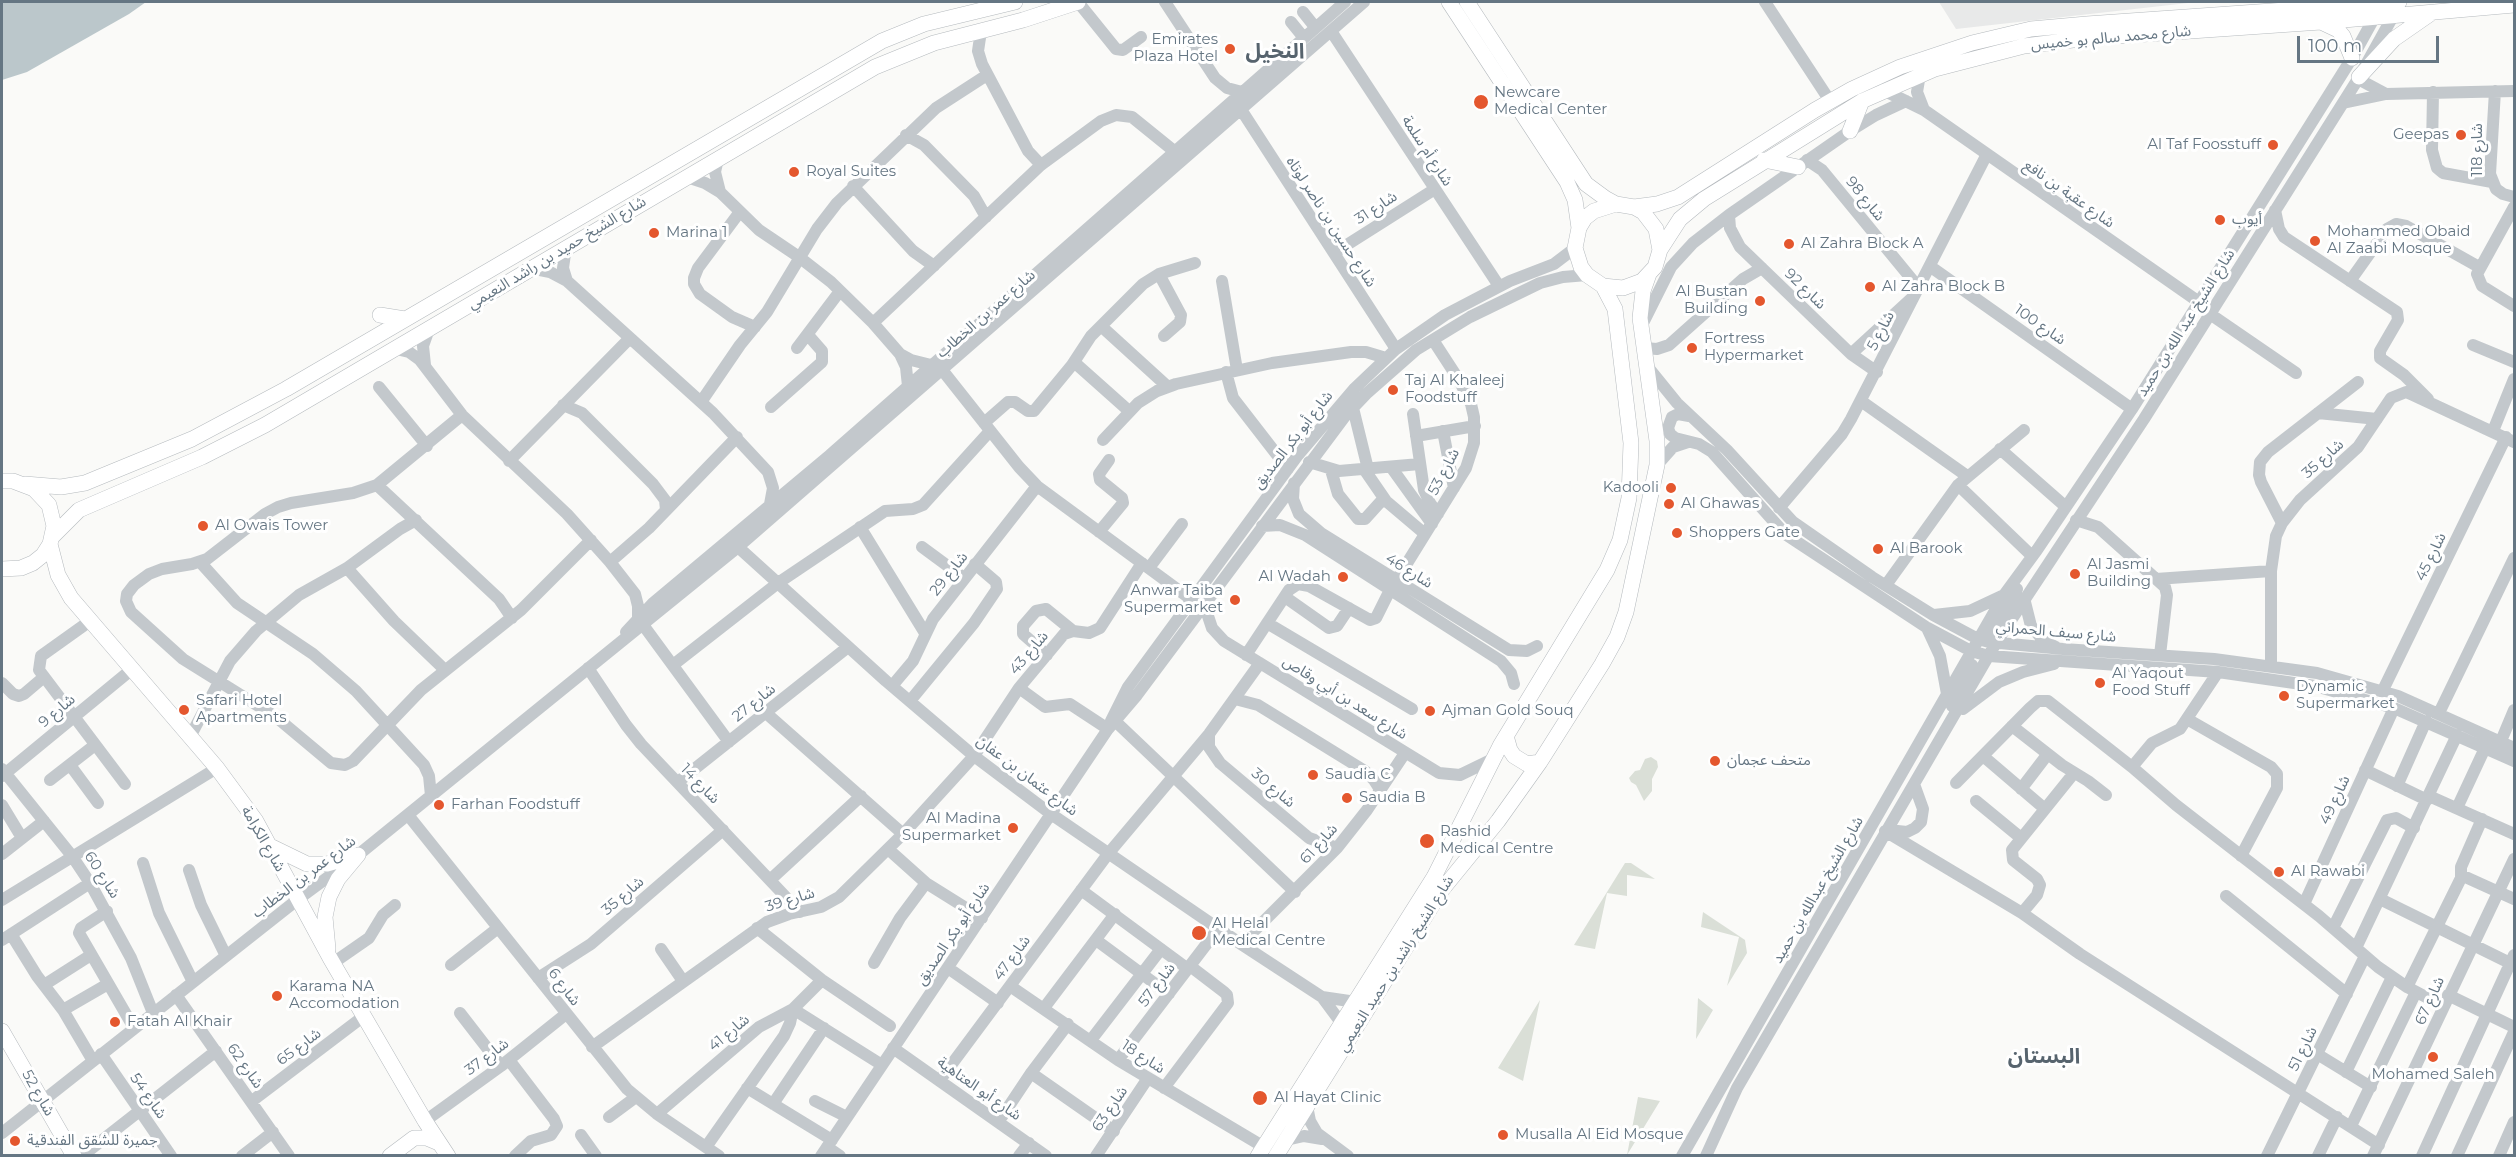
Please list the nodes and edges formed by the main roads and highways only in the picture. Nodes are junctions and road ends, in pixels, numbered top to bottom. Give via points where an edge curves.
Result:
1 (1015, 2) edge
2 (1078, 2) edge
3 (1449, 2) edge
4 (1467, 2) edge
5 (2384, 2) edge
6 (2398, 6) edge
7 (2514, 6) edge
8 (2431, 13) junction
9 (2321, 22) junction
10 (2352, 58) road end
11 (2358, 78) road end
12 (1862, 101) junction
13 (1850, 131) road end
14 (1764, 160) junction
15 (1802, 163) road end
16 (1616, 204) junction
17 (1634, 207) junction
18 (1579, 228) junction
19 (1660, 250) junction
20 (1649, 274) junction
21 (1603, 286) junction
22 (380, 315) dead end
23 (405, 319) junction
24 (2, 482) edge
25 (25, 484) junction
26 (51, 540) junction
27 (2, 569) edge
28 (1506, 736) junction
29 (1540, 762) junction
30 (270, 846) junction
31 (332, 960) junction
32 (2, 1031) edge
33 (6, 1050) edge
34 (444, 1149) edge
35 (1266, 1153) edge
36 (74, 1155) edge
37 (390, 1155) edge

1 - 23 main road, شارع الشيخ حميد بن راشد النعيمي via 924,24 882,41
2 - 26 main road, شارع الشيخ حميد بن راشد النعيمي via 894,58 234,441 92,503 69,518
3 - 18 main road via 1567,182 1575,200
4 - 16 main road via 1579,174 1594,192
5 - 6 main road, شارع محمد سالم بو خميس
5 - 17 main road, شارع محمد سالم بو خميس via 2020,31 1930,55 1830,101 1678,197
6 - 8 main road, شارع محمد سالم بو خميس
6 - 9 main road, شارع محمد سالم بو خميس via 2375,16
7 - 8 main road, شارع محمد سالم بو خميس
8 - 11 main road via 2394,39
9 - 10 main road via 2338,30
9 - 12 main road, شارع محمد سالم بو خميس via 2038,44 1920,74
12 - 13 main road
12 - 14 main road, شارع محمد سالم بو خميس
14 - 15 main road
14 - 19 main road, شارع محمد سالم بو خميس via 1687,212
16 - 17 main road
16 - 18 main road via 1594,211
17 - 19 main road via 1651,220 1660,239
18 - 21 main road via 1577,258 1587,275
19 - 20 main road
20 - 21 main road via 1623,288
20 - 29 main road, شارع الشيخ راشد بن حميد النعيمي via 1641,300 1641,327 1657,441 1654,488 1622,624 1602,664
21 - 28 main road, شارع الشيخ راشد بن حميد النعيمي via 1615,309 1631,443 1626,516 1607,570
22 - 23 main road
23 - 25 main road, شارع الشيخ حميد بن راشد النعيمي via 255,407 159,454 73,486
24 - 25 main road, شارع الشيخ حميد بن راشد النعيمي
25 - 26 main road, شارع الكرامة via 49,505
26 - 27 main road, شارع الشيخ حميد بن راشد النعيمي via 33,563
26 - 30 main road, شارع الكرامة via 62,582 90,621 217,768
28 - 29 main road via 1514,756 1527,764
28 - 35 main road, شارع الشيخ راشد بن حميد النعيمي via 1442,863
29 - 35 main road, شارع الشيخ راشد بن حميد النعيمي via 1498,821 1444,885 1286,1140
30 - 31 main road, شارع الكرامة
30 - 31 main road via 307,864 327,864 358,855 329,897 325,927
31 - 34 main road, شارع الكرامة
32 - 33 main road, شارع 52
33 - 36 main road, شارع 52 via 43,1100
34 - 37 main road via 427,1138 414,1138

